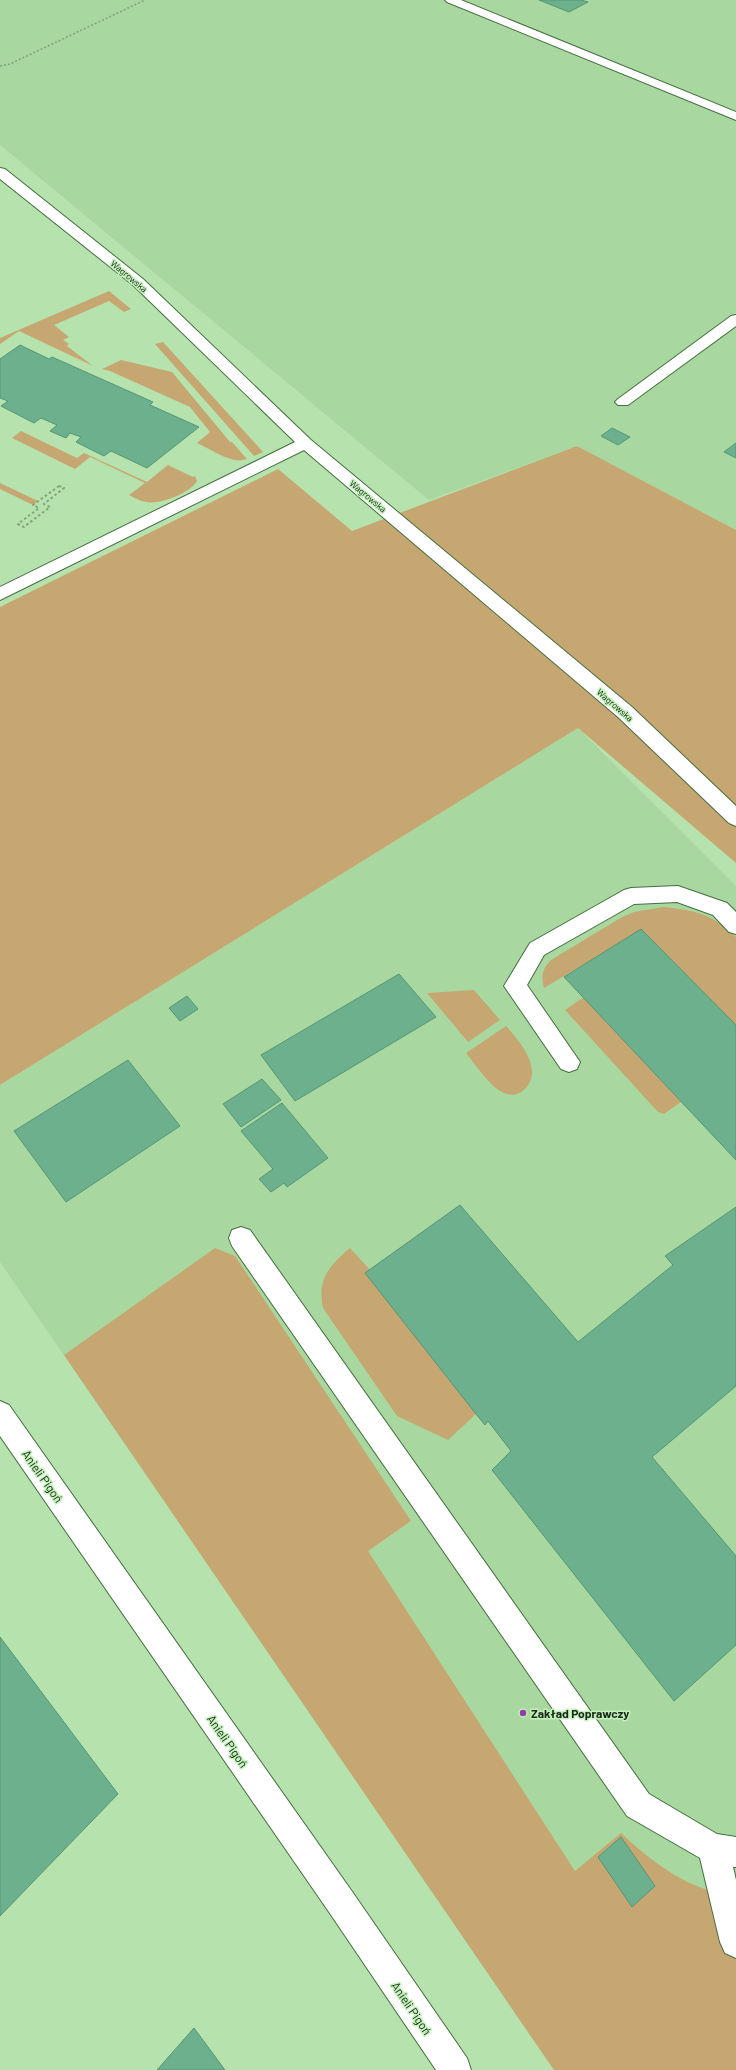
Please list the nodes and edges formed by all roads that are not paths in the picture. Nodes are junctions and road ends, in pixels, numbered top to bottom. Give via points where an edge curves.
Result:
1 (451, 0) edge
2 (736, 116) edge
3 (0, 172) edge
4 (736, 319) edge
5 (623, 402) dead end
6 (305, 443) junction
7 (0, 594) edge
8 (736, 818) edge
9 (736, 926) edge
10 (569, 1062) dead end
11 (241, 1238) dead end
12 (0, 1414) edge
13 (724, 1850) edge
14 (736, 1942) edge
15 (454, 2070) edge

1 - 2 street
3 - 6 street, Wagrowska via 138,282
4 - 5 street
6 - 7 street
6 - 8 street, Wagrowska via 625,712
9 - 10 street via 720,909 678,894 631,896 537,949 515,986
11 - 13 street via 638,1805
12 - 15 street, Anieli Pigoń via 335,1894
13 - 14 street

